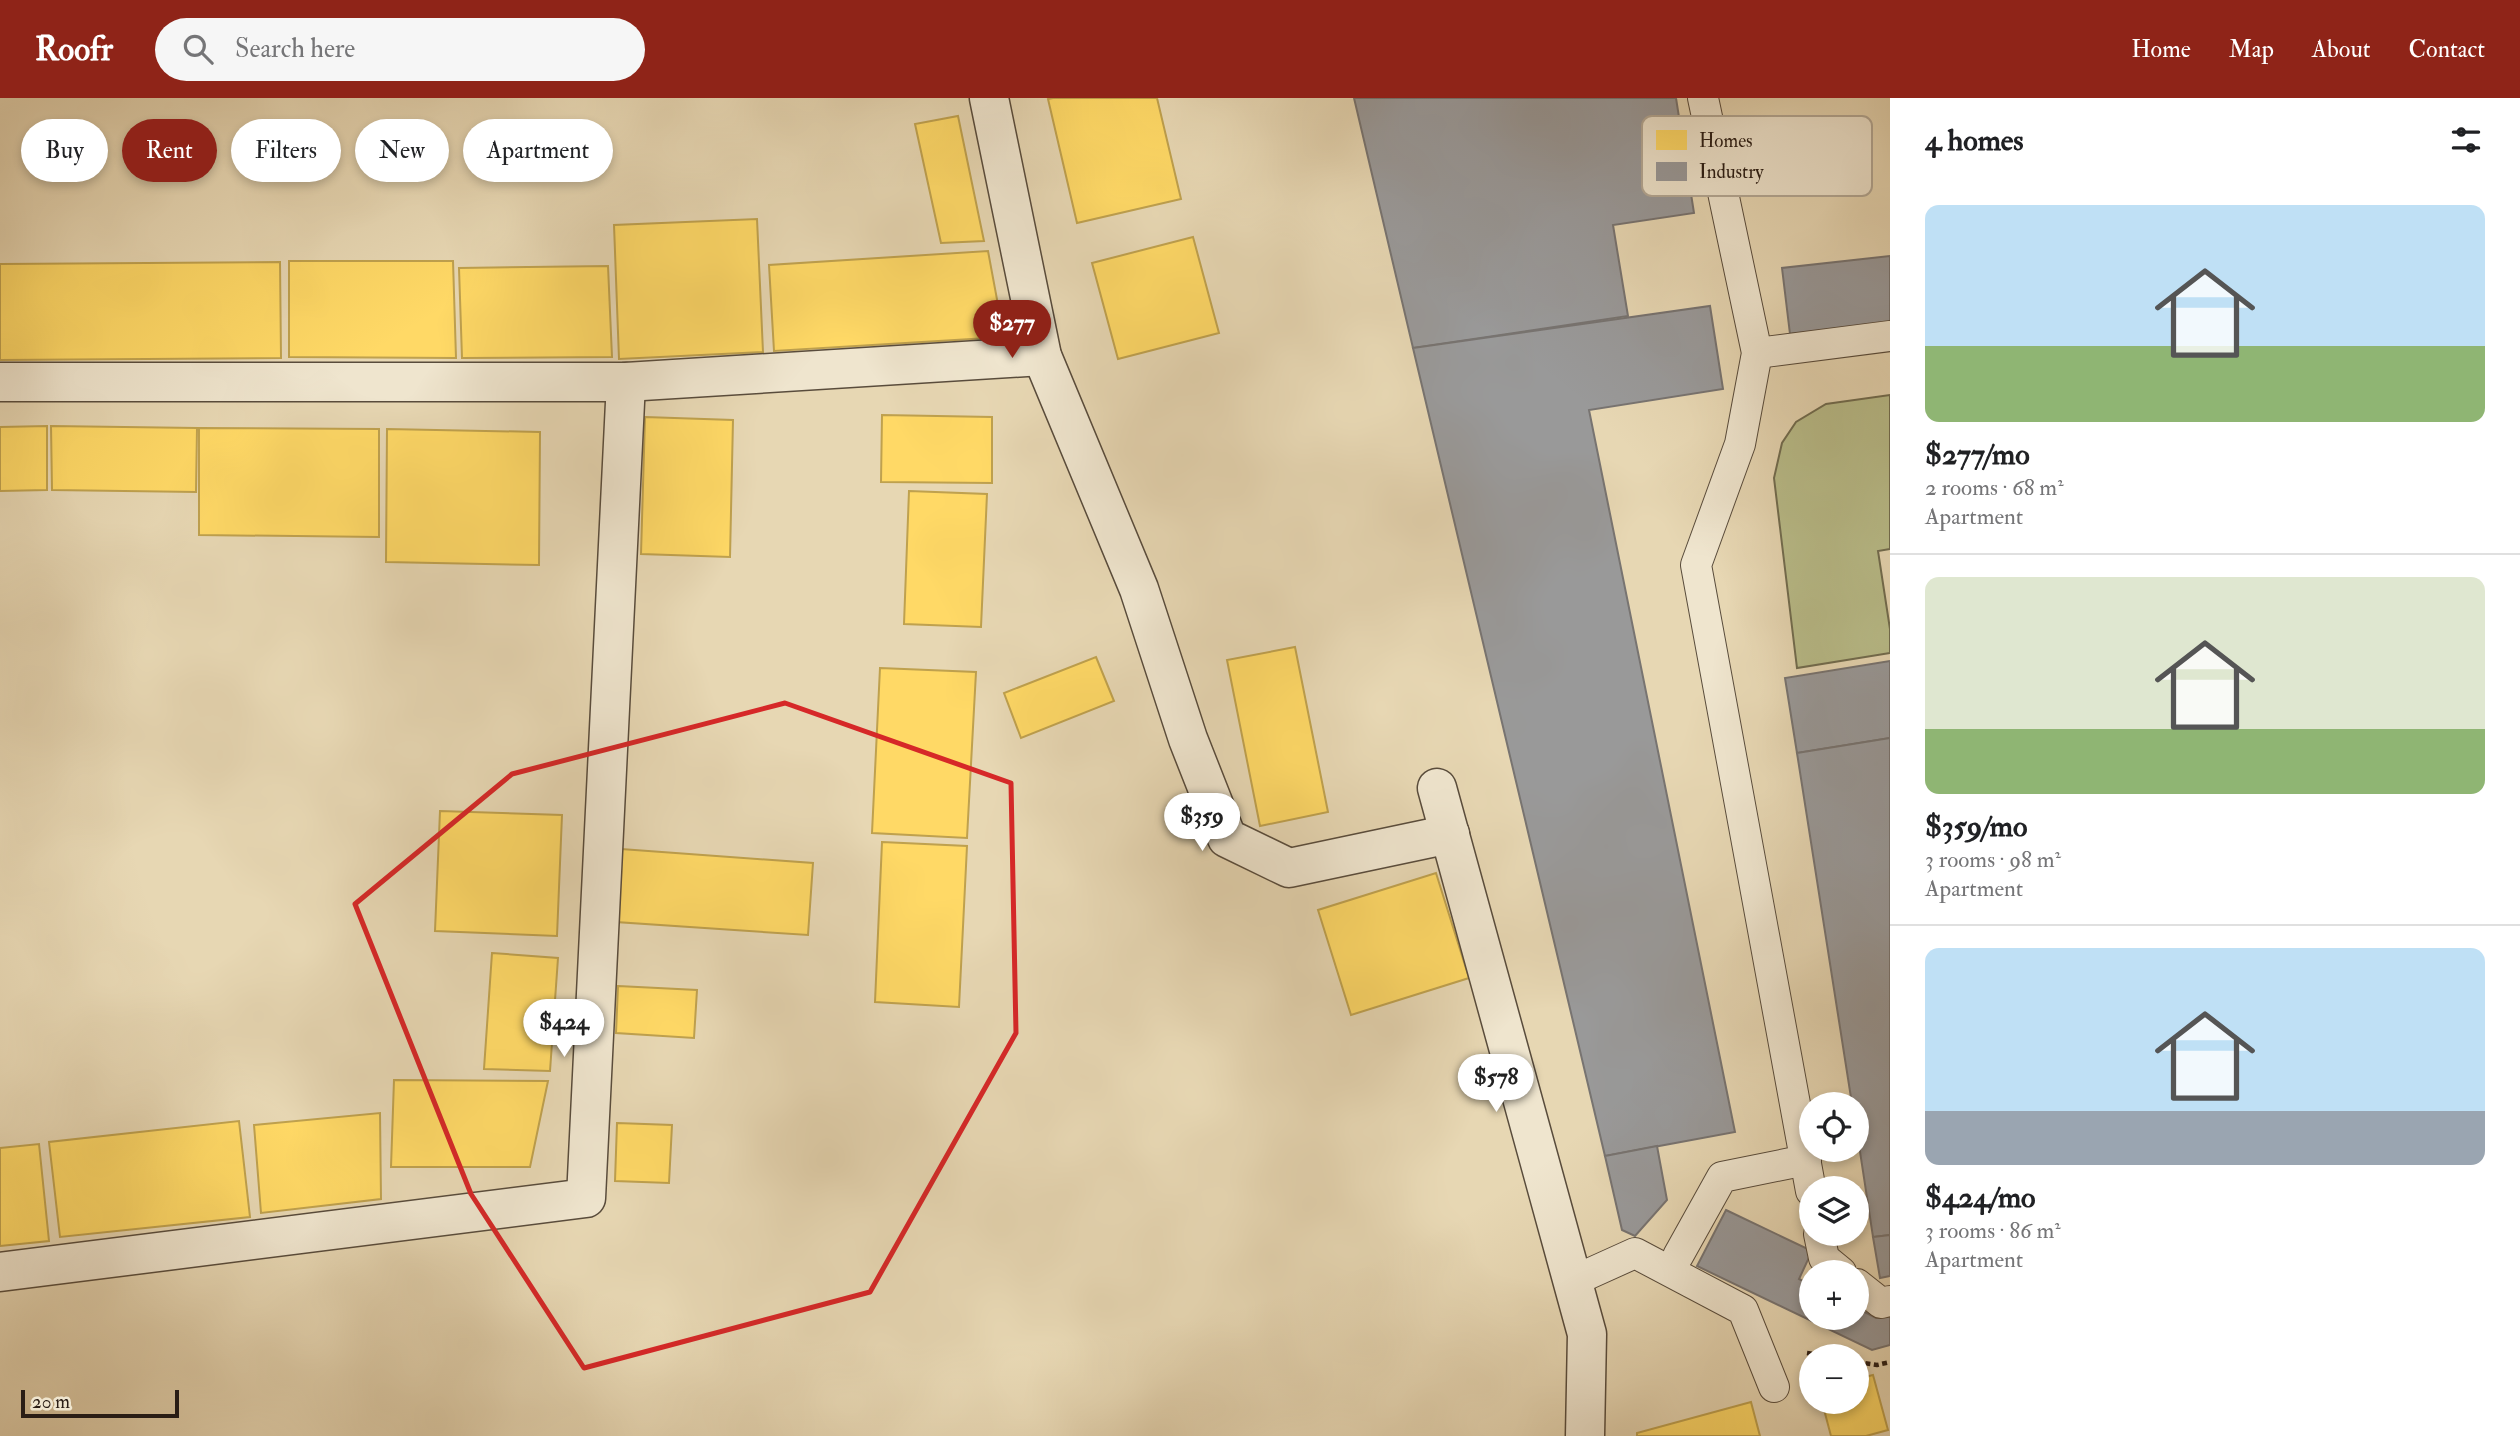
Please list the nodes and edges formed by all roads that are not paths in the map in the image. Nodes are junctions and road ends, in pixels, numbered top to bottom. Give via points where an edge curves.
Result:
1 (989, 98) edge
2 (1703, 98) edge
3 (1707, 116) edge
4 (1724, 196) edge
5 (1890, 336) edge
6 (1757, 352) junction
7 (1042, 356) junction
8 (0, 382) edge
9 (626, 382) junction
10 (1437, 788) dead end
11 (1450, 834) junction
12 (1799, 1122) edge
13 (1799, 1161) edge
14 (1678, 1256) dead end
15 (0, 1272) edge
16 (1573, 1281) junction
17 (1869, 1294) edge
18 (1890, 1301) edge
19 (1774, 1387) dead end
20 (1585, 1436) edge

1 - 7 street
2 - 3 lane
4 - 6 lane
5 - 6 lane
6 - 12 lane via 1740,444 1696,565
7 - 9 street
7 - 11 street via 1139,589 1188,740 1227,838 1289,868
8 - 9 street
9 - 15 street via 586,1199
10 - 11 street
11 - 16 street
13 - 14 lane via 1722,1177
16 - 19 lane via 1635,1253 1694,1284 1743,1310
16 - 20 street via 1587,1334
17 - 18 lane via 1881,1303

